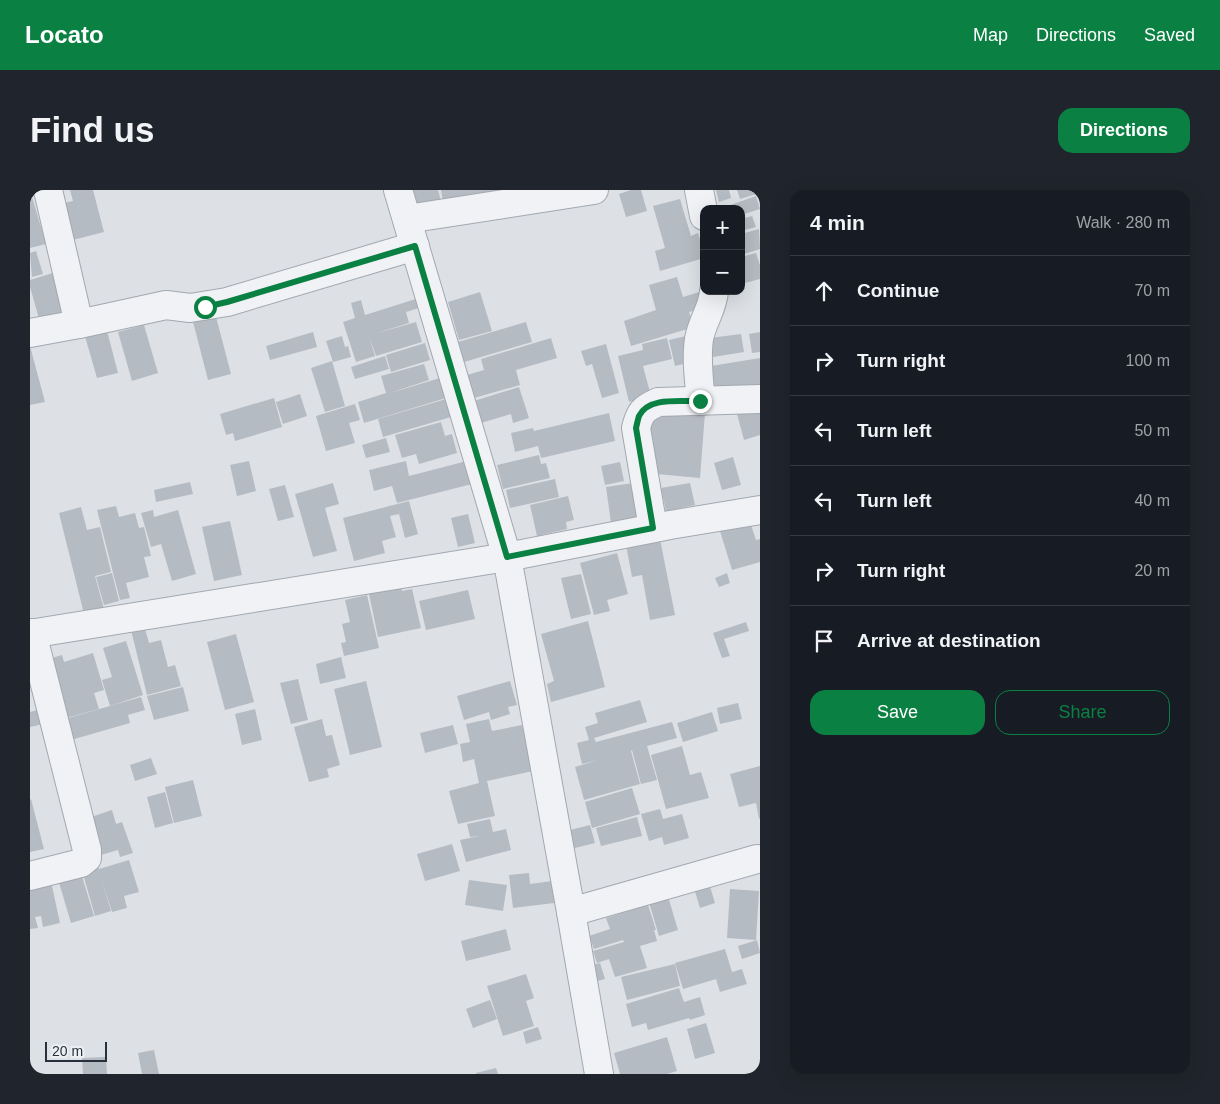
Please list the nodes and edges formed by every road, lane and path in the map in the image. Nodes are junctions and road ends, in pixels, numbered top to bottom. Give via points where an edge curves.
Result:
1 (48, 190) edge
2 (398, 190) edge
3 (594, 190) edge
4 (699, 190) edge
5 (702, 205) edge
6 (407, 219) junction
7 (415, 246) junction
8 (714, 295) edge
9 (79, 324) junction
10 (30, 333) edge
11 (760, 399) edge
12 (700, 401) junction
13 (760, 510) edge
14 (653, 528) junction
15 (507, 557) junction
16 (31, 633) edge
17 (757, 859) dead end
18 (30, 876) edge
19 (571, 912) junction
20 (599, 1074) edge

1 - 9 street
2 - 6 street
3 - 6 street
4 - 5 street
6 - 7 street
7 - 9 street via 227,302 190,308 166,305
7 - 15 street
8 - 12 street via 699,338
9 - 10 street
11 - 12 street
12 - 14 street via 658,402 645,408 639,416 636,428
13 - 14 street
14 - 15 street
15 - 16 street
15 - 19 street
16 - 18 street via 87,850 81,863
17 - 19 street
19 - 20 street

